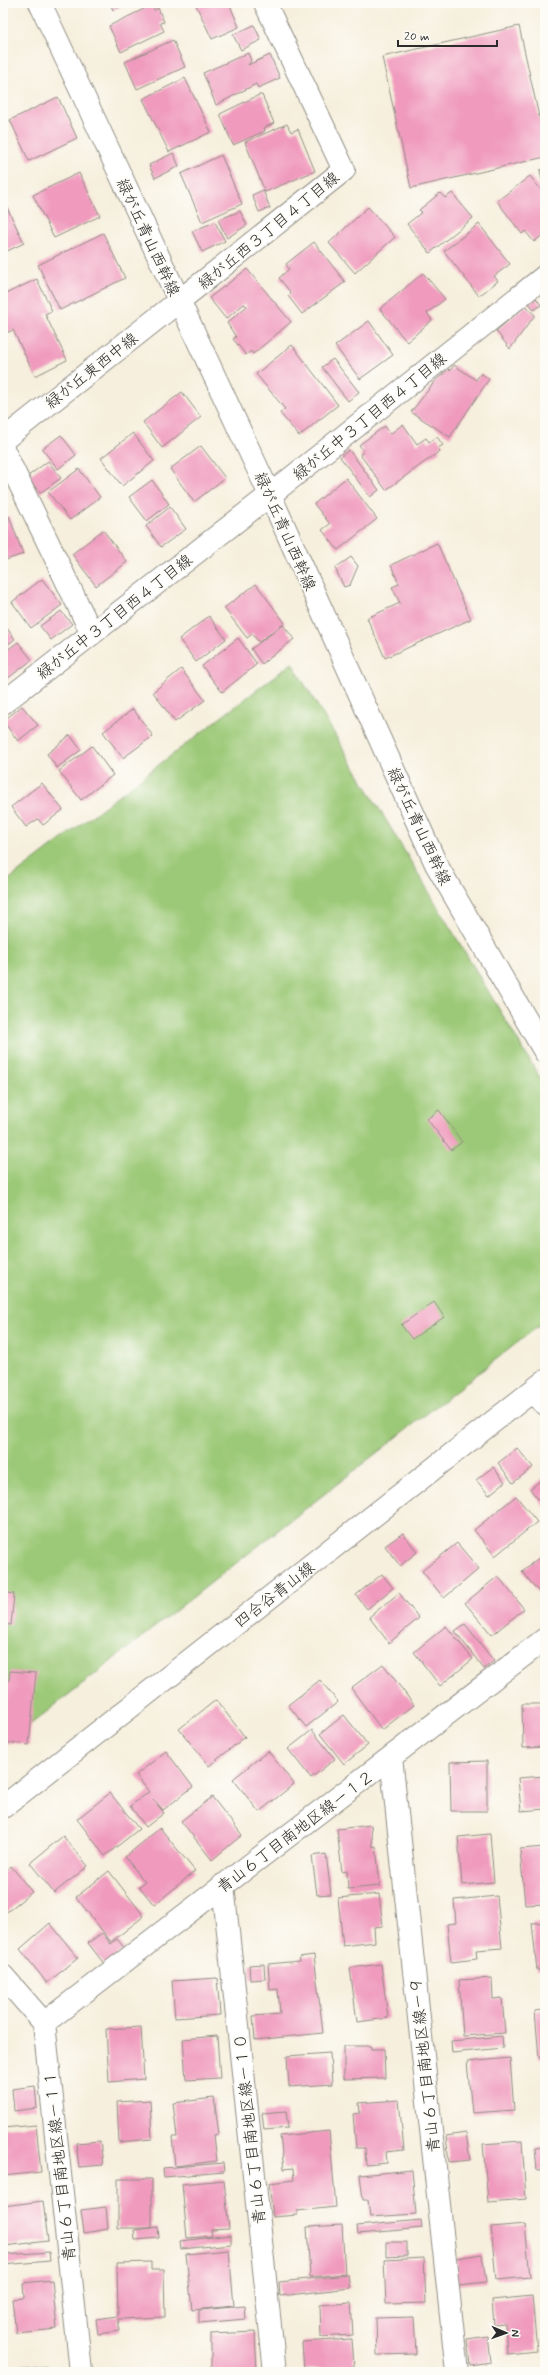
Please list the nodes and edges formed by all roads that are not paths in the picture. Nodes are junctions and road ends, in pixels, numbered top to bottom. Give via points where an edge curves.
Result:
1 (40, 3) edge
2 (265, 3) edge
3 (545, 276) edge
4 (179, 301) junction
5 (3, 440) edge
6 (3, 449) edge
7 (270, 495) junction
8 (92, 634) junction
9 (3, 703) edge
10 (545, 1052) edge
11 (540, 1392) edge
12 (545, 1639) edge
13 (391, 1757) junction
14 (3, 1807) edge
15 (224, 1885) junction
16 (3, 1976) edge
17 (44, 2023) junction
18 (81, 2372) edge
19 (275, 2372) edge
20 (457, 2372) edge

1 - 4 street, 緑が丘青山西幹線
2 - 4 street, 緑が丘西３丁目４丁目線 via 344,170
3 - 7 street, 緑が丘中３丁目西４丁目線
4 - 5 street, 緑が丘東西中線
4 - 7 street, 緑が丘青山西幹線
6 - 8 street
7 - 8 street, 緑が丘中３丁目西４丁目線
7 - 10 street, 緑が丘青山西幹線 via 436,864
8 - 9 street, 緑が丘中３丁目西４丁目線
11 - 14 street, 四合谷青山線
12 - 13 street, 青山６丁目南地区線ー１２
13 - 15 street, 青山６丁目南地区線ー１２
13 - 20 street, 青山６丁目南地区線ー９
15 - 17 street, 青山６丁目南地区線ー１２
15 - 19 street, 青山６丁目南地区線ー１０
16 - 17 street
17 - 18 street, 青山６丁目南地区線ー１１

